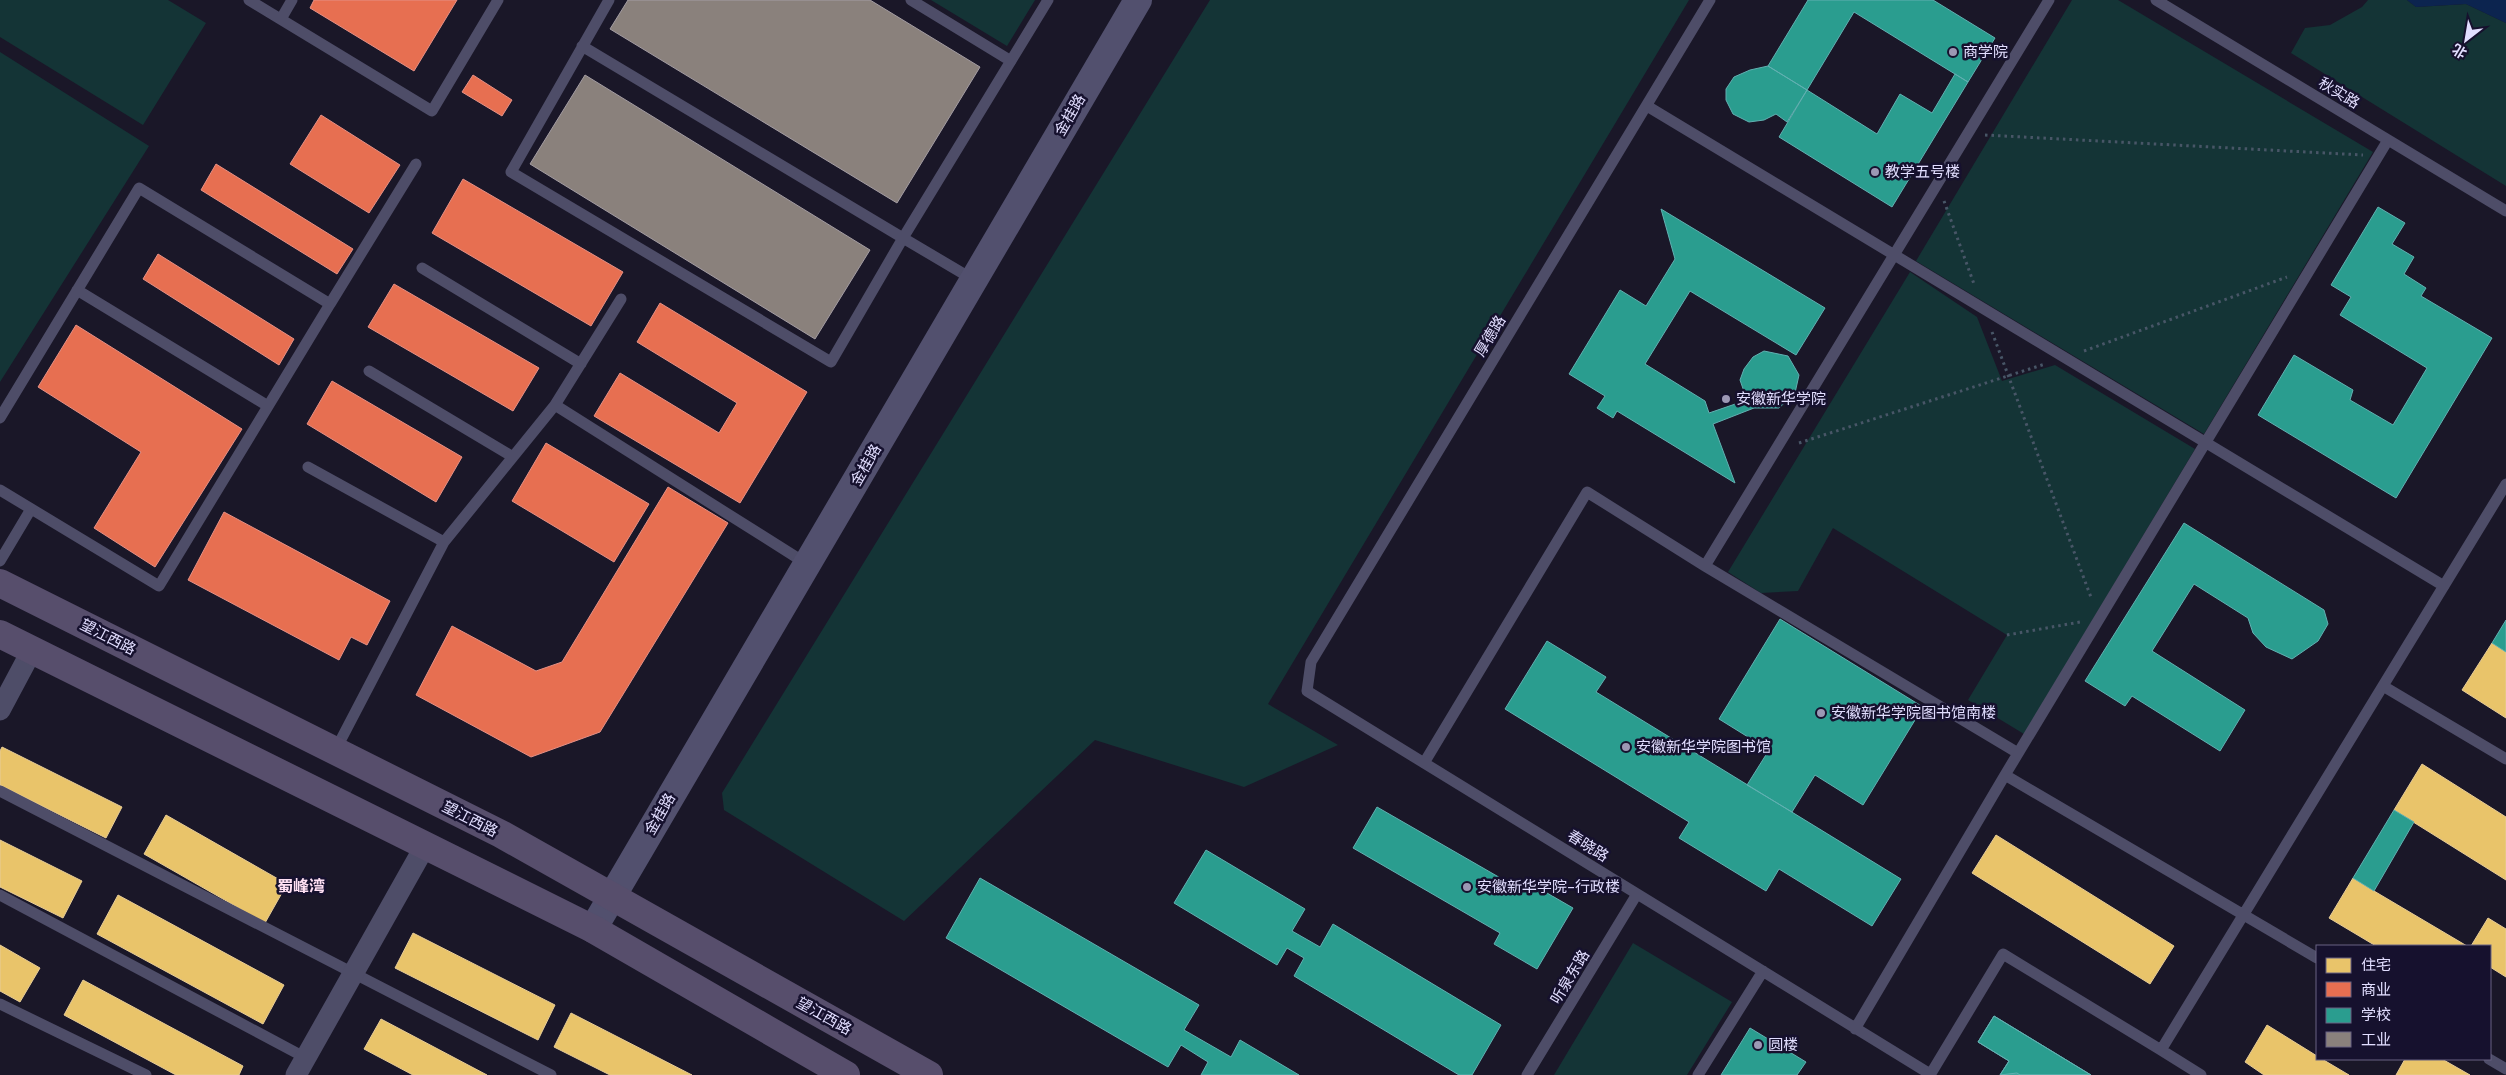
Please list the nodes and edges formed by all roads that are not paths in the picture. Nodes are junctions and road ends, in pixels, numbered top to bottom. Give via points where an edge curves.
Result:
1 (249, 0) edge
2 (292, 0) edge
3 (498, 0) edge
4 (609, 0) edge
5 (911, 0) edge
6 (1048, 0) edge
7 (1138, 0) edge
8 (1710, 0) edge
9 (2049, 0) edge
10 (2156, 0) edge
11 (281, 19) junction
12 (582, 46) junction
13 (1010, 61) junction
14 (1646, 106) junction
15 (2388, 140) junction
16 (416, 164) dead end
17 (2506, 211) edge
18 (903, 238) junction
19 (1896, 256) junction
20 (422, 268) dead end
21 (974, 280) junction
22 (77, 290) junction
23 (621, 299) dead end
24 (330, 304) junction
25 (581, 364) junction
26 (369, 371) dead end
27 (555, 405) junction
28 (268, 406) junction
29 (0, 418) edge
30 (2206, 442) junction
31 (513, 456) junction
32 (308, 468) dead end
33 (2506, 484) edge
34 (0, 490) edge
35 (31, 509) junction
36 (444, 542) junction
37 (0, 561) edge
38 (807, 564) junction
39 (1705, 566) junction
40 (0, 583) edge
41 (2444, 586) junction
42 (0, 634) edge
43 (32, 650) junction
44 (2383, 686) junction
45 (1307, 691) joint
46 (0, 710) edge
47 (334, 751) junction
48 (2018, 753) junction
49 (2506, 759) edge
50 (1424, 763) junction
51 (2005, 775) junction
52 (0, 791) edge
53 (425, 846) junction
54 (1637, 894) junction
55 (0, 895) edge
56 (612, 897) junction
57 (2245, 916) junction
58 (593, 929) junction
59 (2316, 957) edge
60 (354, 972) junction
61 (1763, 972) junction
62 (0, 1004) edge
63 (1855, 1028) junction
64 (2162, 1050) junction
65 (2490, 1060) edge
66 (301, 1066) edge
67 (2506, 1069) edge
68 (146, 1075) edge
69 (551, 1075) edge
70 (846, 1075) edge
71 (929, 1075) edge
72 (1527, 1075) edge
73 (1698, 1075) edge
74 (1930, 1075) edge
75 (2201, 1075) edge

1 - 11 lane
2 - 11 lane
3 - 11 lane via 432,110
4 - 12 lane
5 - 13 lane
6 - 13 lane
7 - 21 street, 金桂路
8 - 14 lane, 厚德路
9 - 19 lane
10 - 15 lane, 秋实路
12 - 18 lane
12 - 18 lane via 511,172 831,362
13 - 18 lane
14 - 19 lane
14 - 45 lane, 厚德路 via 1311,662
15 - 17 lane, 秋实路
15 - 30 lane
16 - 24 lane
18 - 21 lane
19 - 30 lane
19 - 39 lane
20 - 25 lane
21 - 38 street, 金桂路
22 - 24 lane via 139,188
22 - 28 lane
22 - 29 lane
23 - 25 lane
24 - 28 lane
25 - 27 lane
26 - 31 lane
27 - 31 lane
27 - 38 lane
28 - 35 lane via 159,586
30 - 41 lane
30 - 48 lane
31 - 36 lane
32 - 36 lane
33 - 41 lane
34 - 35 lane
35 - 37 lane
36 - 47 lane
38 - 56 street, 金桂路
39 - 48 lane
39 - 50 lane via 1587,492
40 - 47 main road, 望江西路
41 - 44 lane
42 - 43 main road
43 - 46 street
43 - 53 main road
44 - 49 lane
44 - 57 lane
45 - 50 lane, 春晓路
47 - 56 main road, 望江西路 via 501,834
48 - 51 lane
50 - 54 lane, 春晓路
51 - 57 lane
51 - 63 lane
52 - 60 lane
53 - 58 main road
53 - 60 street
54 - 61 lane, 春晓路
54 - 72 lane, 听泉东路
55 - 66 lane
56 - 58 street, 金桂路
56 - 71 main road, 望江西路
57 - 59 lane
57 - 64 lane
58 - 70 main road
60 - 66 street
60 - 69 lane
61 - 63 lane, 春晓路
61 - 73 lane
62 - 68 lane
63 - 74 lane, 春晓路
64 - 74 lane via 2003,954
64 - 75 lane
65 - 67 lane

